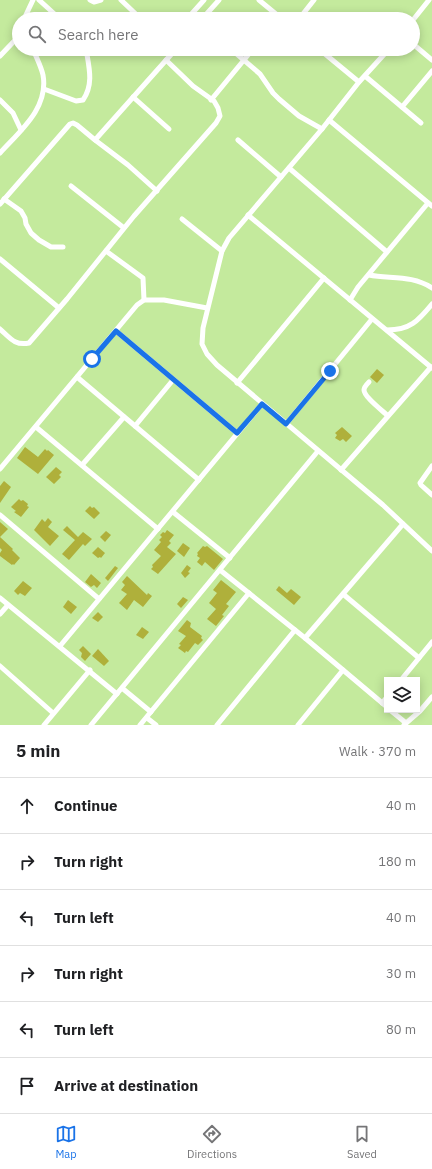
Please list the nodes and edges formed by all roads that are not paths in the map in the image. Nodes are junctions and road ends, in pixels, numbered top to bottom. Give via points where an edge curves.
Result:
1 (33, 0) edge
2 (40, 0) edge
3 (90, 0) edge
4 (101, 0) edge
5 (121, 0) edge
6 (204, 0) edge
7 (259, 0) edge
8 (314, 0) edge
9 (429, 0) edge
10 (216, 1) edge
11 (27, 12) edge
12 (53, 12) edge
13 (134, 12) edge
14 (193, 12) edge
15 (207, 12) edge
16 (272, 12) edge
17 (305, 12) edge
18 (419, 12) edge
19 (12, 43) edge
20 (420, 50) edge
21 (0, 56) edge
22 (36, 56) edge
23 (87, 56) edge
24 (170, 56) edge
25 (239, 56) edge
26 (247, 56) edge
27 (327, 56) edge
28 (383, 56) edge
29 (166, 60) junction
30 (244, 60) junction
31 (432, 60) edge
32 (432, 70) edge
33 (365, 76) junction
34 (359, 82) junction
35 (44, 89) junction
36 (133, 97) junction
37 (0, 100) edge
38 (212, 100) junction
39 (402, 107) junction
40 (329, 120) junction
41 (421, 123) dead end
42 (169, 129) dead end
43 (322, 129) junction
44 (21, 130) junction
45 (95, 140) junction
46 (238, 140) dead end
47 (0, 153) edge
48 (289, 168) junction
49 (281, 177) junction
50 (71, 186) dead end
51 (157, 191) junction
52 (2, 202) edge
53 (430, 204) edge
54 (248, 215) junction
55 (182, 219) dead end
56 (124, 228) junction
57 (63, 247) dead end
58 (106, 251) junction
59 (222, 251) junction
60 (386, 252) junction
61 (0, 259) edge
62 (369, 275) junction
63 (324, 278) junction
64 (432, 288) edge
65 (144, 300) junction
66 (350, 300) junction
67 (432, 304) edge
68 (59, 308) junction
69 (208, 308) junction
70 (372, 318) junction
71 (0, 329) edge
72 (387, 330) junction
73 (116, 331) junction
74 (431, 368) edge
75 (77, 377) junction
76 (173, 380) junction
77 (237, 382) junction
78 (369, 382) dead end
79 (262, 404) junction
80 (388, 416) junction
81 (124, 417) junction
82 (286, 424) junction
83 (36, 426) junction
84 (135, 426) junction
85 (237, 433) junction
86 (318, 451) junction
87 (82, 465) junction
88 (432, 466) edge
89 (0, 469) edge
90 (341, 470) junction
91 (198, 480) junction
92 (432, 495) edge
93 (173, 512) junction
94 (0, 515) edge
95 (403, 524) junction
96 (158, 529) junction
97 (432, 551) edge
98 (230, 558) junction
99 (220, 570) junction
100 (249, 593) junction
101 (343, 594) junction
102 (0, 598) edge
103 (99, 600) junction
104 (8, 605) junction
105 (0, 614) edge
106 (295, 630) junction
107 (305, 638) junction
108 (432, 642) edge
109 (60, 646) junction
110 (420, 658) junction
111 (0, 666) edge
112 (90, 670) junction
113 (343, 670) junction
114 (404, 677) edge
115 (122, 688) junction
116 (117, 694) junction
117 (432, 697) edge
118 (384, 701) edge
119 (382, 703) joint
120 (151, 712) junction
121 (53, 713) junction
122 (393, 713) edge
123 (147, 718) junction
124 (405, 724) edge
125 (44, 725) edge
126 (91, 725) edge
127 (140, 725) edge
128 (156, 725) edge
129 (217, 725) edge
130 (298, 725) edge

1 - 11 street
2 - 12 street
3 - 4 street
5 - 13 street
6 - 14 street
7 - 16 street
8 - 17 street
9 - 18 street
10 - 15 street
19 - 21 street
20 - 31 street
22 - 35 street via 43,73
23 - 35 street via 90,79 83,100 76,101
24 - 29 street
25 - 30 street
26 - 30 street
27 - 34 street
28 - 33 street
29 - 36 street
29 - 38 street
30 - 38 street
30 - 43 street via 260,74 279,99 299,116
32 - 39 street
33 - 34 street
33 - 39 street
34 - 40 street
35 - 44 street via 40,106
36 - 42 street
36 - 45 street
37 - 44 street via 13,113
38 - 51 street via 220,116 216,123
39 - 41 street
40 - 43 street
40 - 53 street
43 - 48 street
44 - 47 street
45 - 51 street
45 - 52 street via 77,125 70,124
46 - 49 street
48 - 49 street
48 - 60 street
49 - 54 street
50 - 56 street
51 - 56 street
52 - 57 street via 21,211 31,233 39,240 51,247
53 - 60 street
54 - 59 street
54 - 63 street
55 - 59 street
56 - 58 street
58 - 65 street via 143,278
58 - 68 street
59 - 69 street
60 - 62 street
61 - 68 street
62 - 64 street via 416,280
62 - 66 street
63 - 66 street
63 - 77 street
65 - 69 street via 164,300
65 - 73 street
66 - 70 street
67 - 72 street via 408,327
68 - 71 street via 29,343 22,345 15,342
69 - 77 street via 202,344 217,366
70 - 72 street
70 - 82 street
72 - 74 street
73 - 75 street
73 - 76 street
74 - 80 street
75 - 81 street
75 - 83 street
76 - 84 street
76 - 85 street
77 - 79 street
78 - 80 street via 364,391
79 - 82 street
79 - 85 street
80 - 90 street
81 - 84 street
81 - 87 street
82 - 86 street
83 - 87 street
83 - 89 street
84 - 91 street
85 - 91 street
86 - 90 street
86 - 98 street
87 - 96 street
88 - 92 street via 420,483
90 - 95 street
91 - 93 street
93 - 96 street
93 - 98 street
94 - 103 street
95 - 97 street
95 - 101 street
96 - 103 street
98 - 99 street
99 - 100 street
99 - 115 street
100 - 106 street
100 - 120 street
101 - 107 street
101 - 110 street
102 - 104 street
103 - 109 street
104 - 105 street
104 - 109 street
106 - 107 street
106 - 129 street
107 - 113 street
108 - 110 street
109 - 112 street
110 - 114 street
111 - 121 street
112 - 116 street
112 - 121 street
113 - 119 street
113 - 130 street
115 - 116 street
115 - 120 street
116 - 126 street
117 - 124 street
118 - 119 street
120 - 123 street
121 - 125 street
122 - 124 street
123 - 127 street
123 - 128 street

